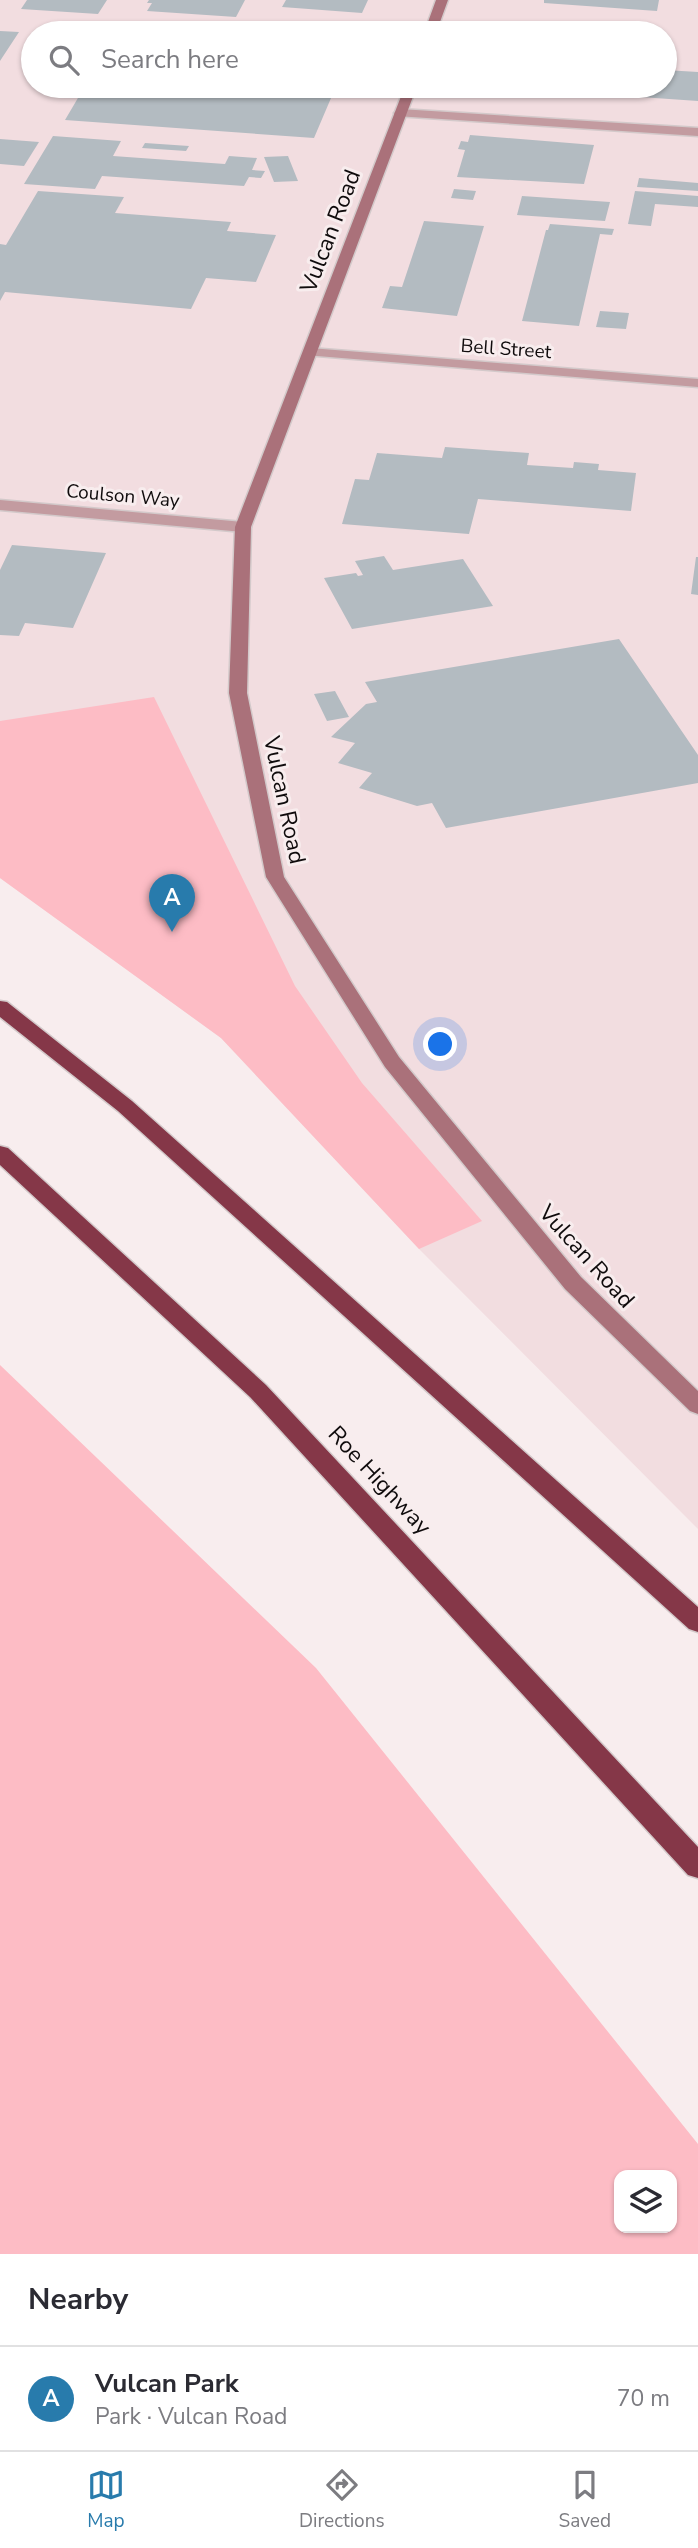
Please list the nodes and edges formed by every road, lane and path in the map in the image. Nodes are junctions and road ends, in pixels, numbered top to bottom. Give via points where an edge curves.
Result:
1 (442, 0) edge
2 (434, 21) edge
3 (406, 98) edge
4 (400, 113) junction
5 (698, 132) edge
6 (310, 352) junction
7 (698, 383) edge
8 (0, 505) edge
9 (243, 527) junction
10 (0, 1007) edge
11 (0, 1153) edge
12 (698, 1405) edge
13 (698, 1622) edge
14 (698, 1866) edge

1 - 2 street
3 - 4 street, Vulcan Road
4 - 5 street
4 - 6 street, Vulcan Road
6 - 7 street, Bell Street
6 - 9 street, Vulcan Road
8 - 9 street, Coulson Way
9 - 12 street, Vulcan Road via 238,693 275,877 392,1062 573,1283
10 - 13 highway via 125,1106
11 - 14 highway, Roe Highway via 258,1391

